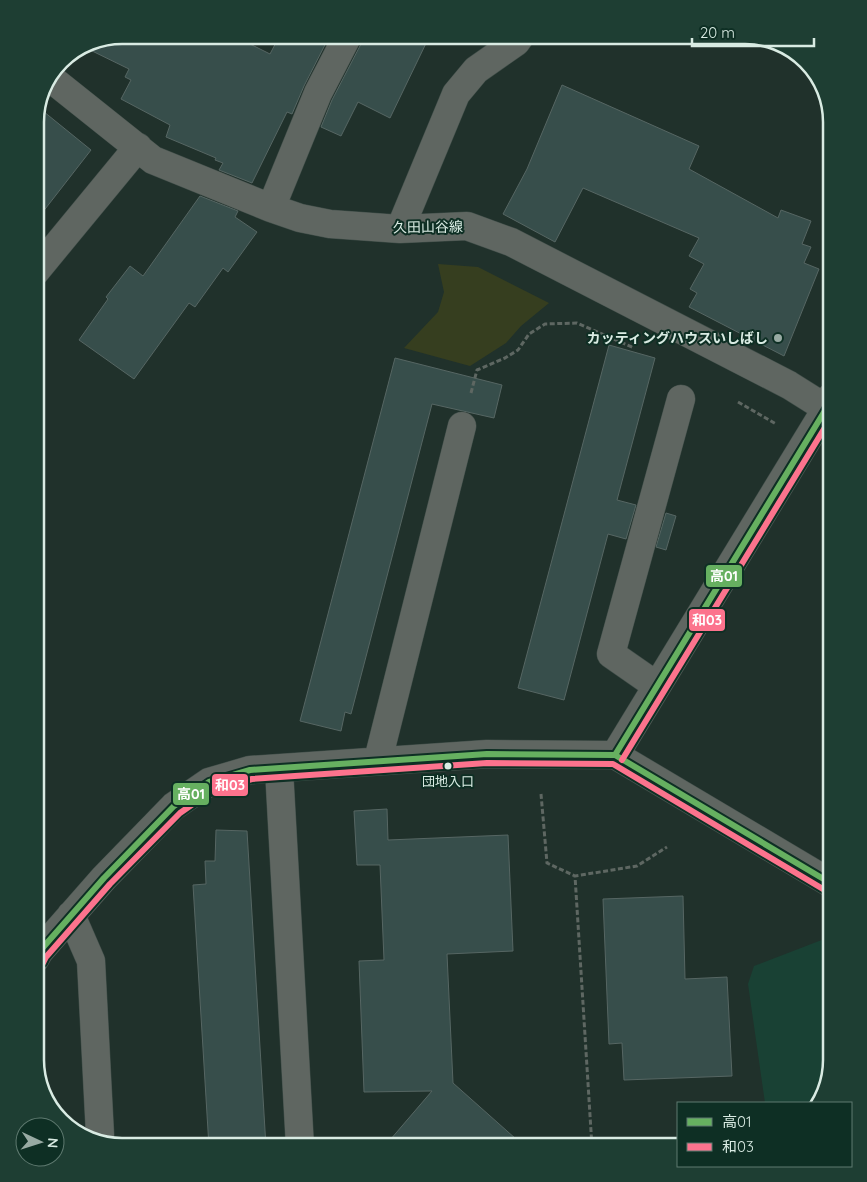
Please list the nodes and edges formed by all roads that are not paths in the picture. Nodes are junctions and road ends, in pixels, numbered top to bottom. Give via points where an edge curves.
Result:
1 (343, 44) edge
2 (511, 44) edge
3 (55, 82) edge
4 (138, 148) junction
5 (271, 208) junction
6 (400, 229) junction
7 (44, 261) edge
8 (681, 398) dead end
9 (823, 402) edge
10 (823, 417) edge
11 (462, 426) road end
12 (657, 686) junction
13 (615, 755) junction
14 (378, 760) junction
15 (278, 769) junction
16 (823, 879) edge
17 (72, 915) junction
18 (44, 945) edge
19 (100, 1136) dead end
20 (299, 1138) edge

1 - 5 street via 318,93
2 - 6 street via 476,70 456,94
3 - 4 street, 久田山谷線
4 - 5 street, 久田山谷線 via 153,160
4 - 7 street
5 - 6 street, 久田山谷線 via 330,224
6 - 9 street, 久田山谷線 via 467,226 511,242
8 - 12 street via 611,654
10 - 12 street
11 - 14 street
12 - 13 street
13 - 14 street via 487,754
13 - 16 street
14 - 15 street
15 - 17 street via 250,770 209,782 174,806
15 - 20 street
17 - 18 street
17 - 19 street via 91,961

